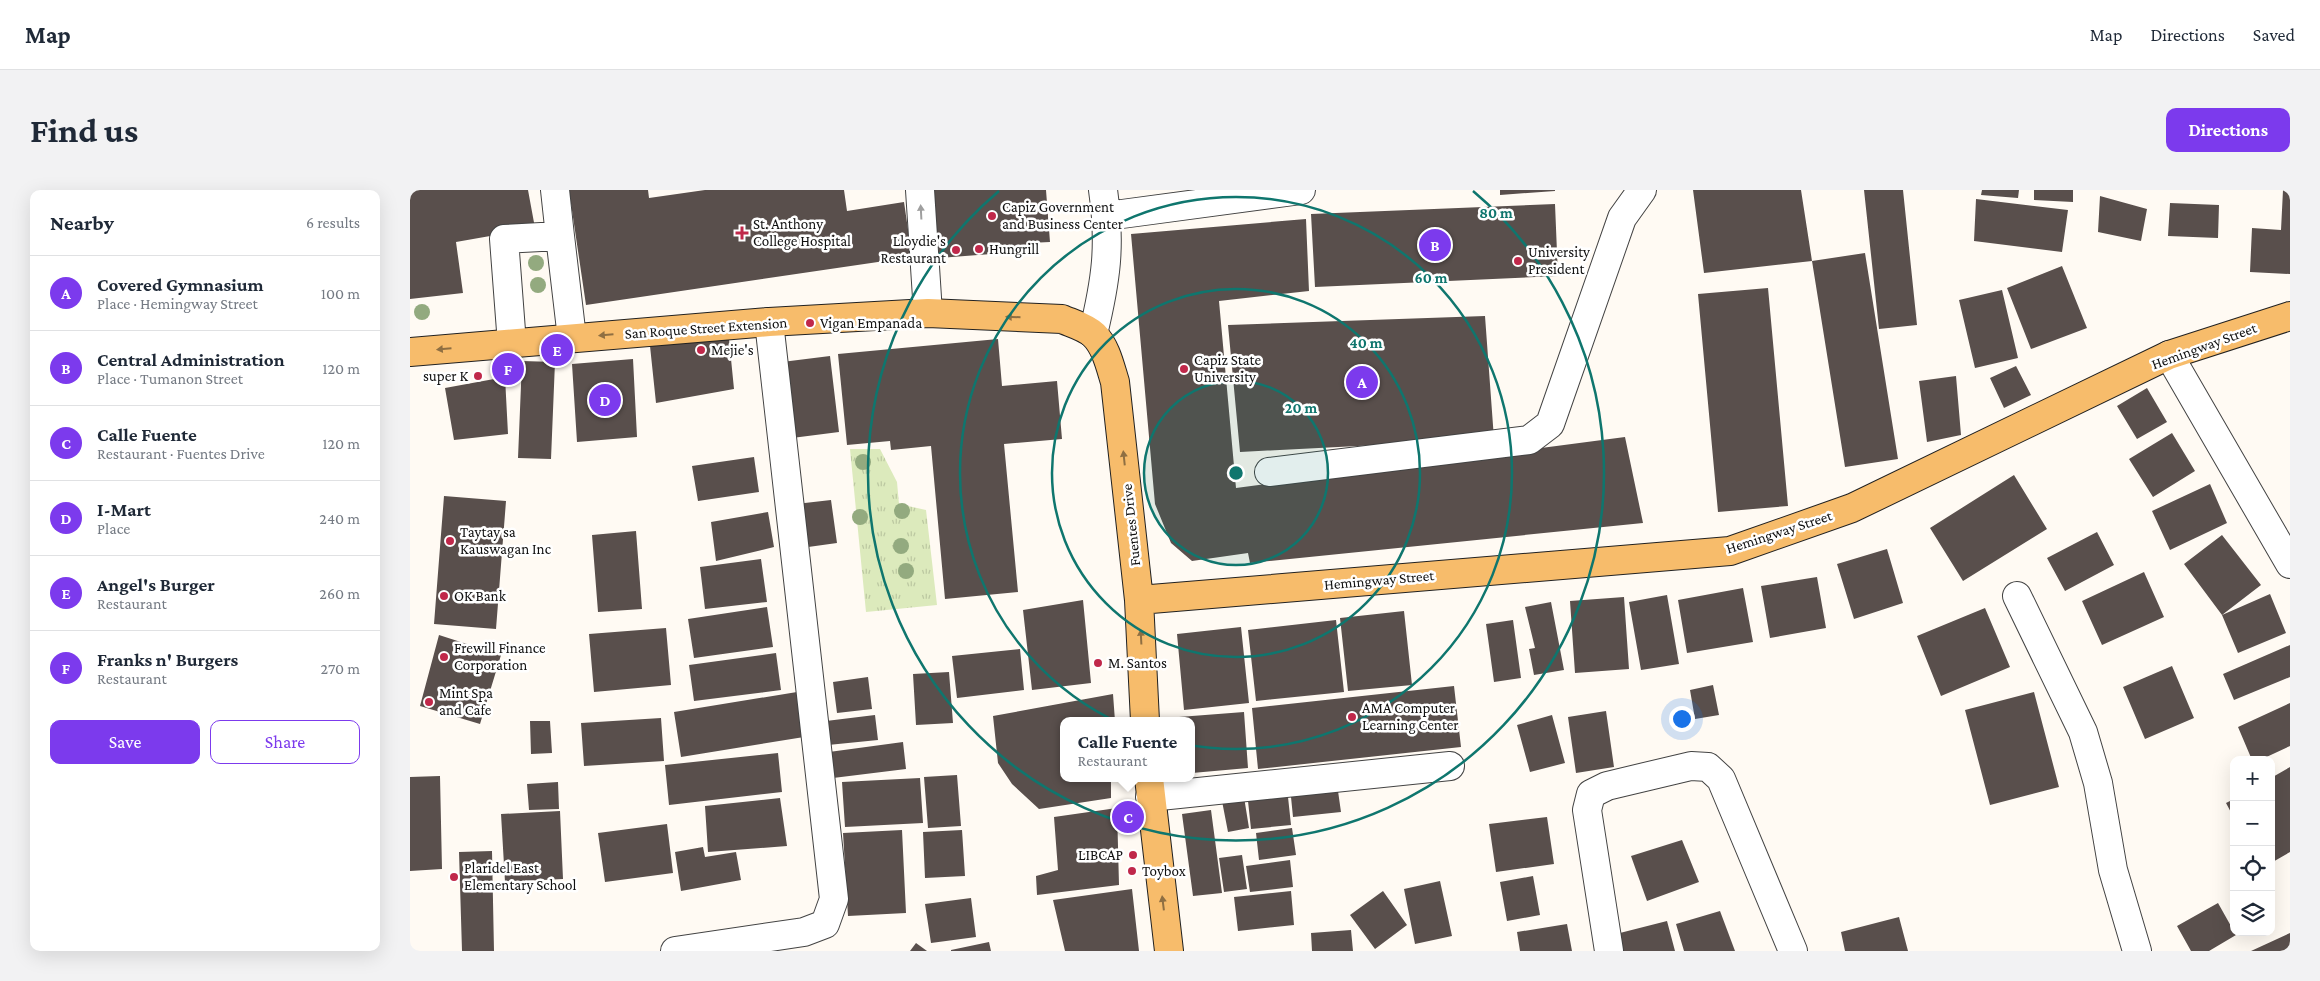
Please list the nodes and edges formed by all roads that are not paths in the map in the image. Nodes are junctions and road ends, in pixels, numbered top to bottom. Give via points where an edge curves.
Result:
1 (555, 190) edge
2 (920, 190) edge
3 (1103, 190) edge
4 (1302, 190) edge
5 (1642, 190) edge
6 (1107, 216) junction
7 (560, 236) junction
8 (928, 313) junction
9 (2290, 316) edge
10 (769, 322) junction
11 (1093, 334) junction
12 (572, 338) junction
13 (512, 344) junction
14 (410, 352) edge
15 (2169, 355) junction
16 (1269, 472) dead end
17 (2290, 564) edge
18 (2017, 596) dead end
19 (1139, 600) junction
20 (1145, 717) edge
21 (1450, 766) dead end
22 (1149, 787) edge
23 (676, 951) edge
24 (1169, 951) edge
25 (1609, 951) edge
26 (1793, 951) edge
27 (2137, 951) edge

1 - 7 street
8 -> 2 street
3 - 6 street
4 - 6 street
5 - 16 street via 1622,218 1550,424 1529,440
6 - 11 street via 1104,292
7 - 12 street
7 - 13 street via 504,239
8 - 10 main road, San Roque Street Extension
11 -> 8 main road, San Roque Street Extension via 1062,318
9 - 15 main road, Hemingway Street
10 -> 12 main road, San Roque Street Extension
10 - 23 street via 834,899 825,924 804,932
19 -> 11 main road, Fuentes Drive via 1115,382 1106,354
12 - 13 main road, San Roque Street Extension
13 -> 14 main road, San Roque Street Extension
15 - 17 street
15 - 19 main road, Hemingway Street via 1852,508 1730,551
18 - 27 street via 2083,732 2098,783 2112,870
20 -> 19 main road, Fuentes Drive
21 - 22 street
24 -> 22 main road
25 - 26 street via 1587,810 1591,794 1607,786 1691,766 1708,767 1721,779

